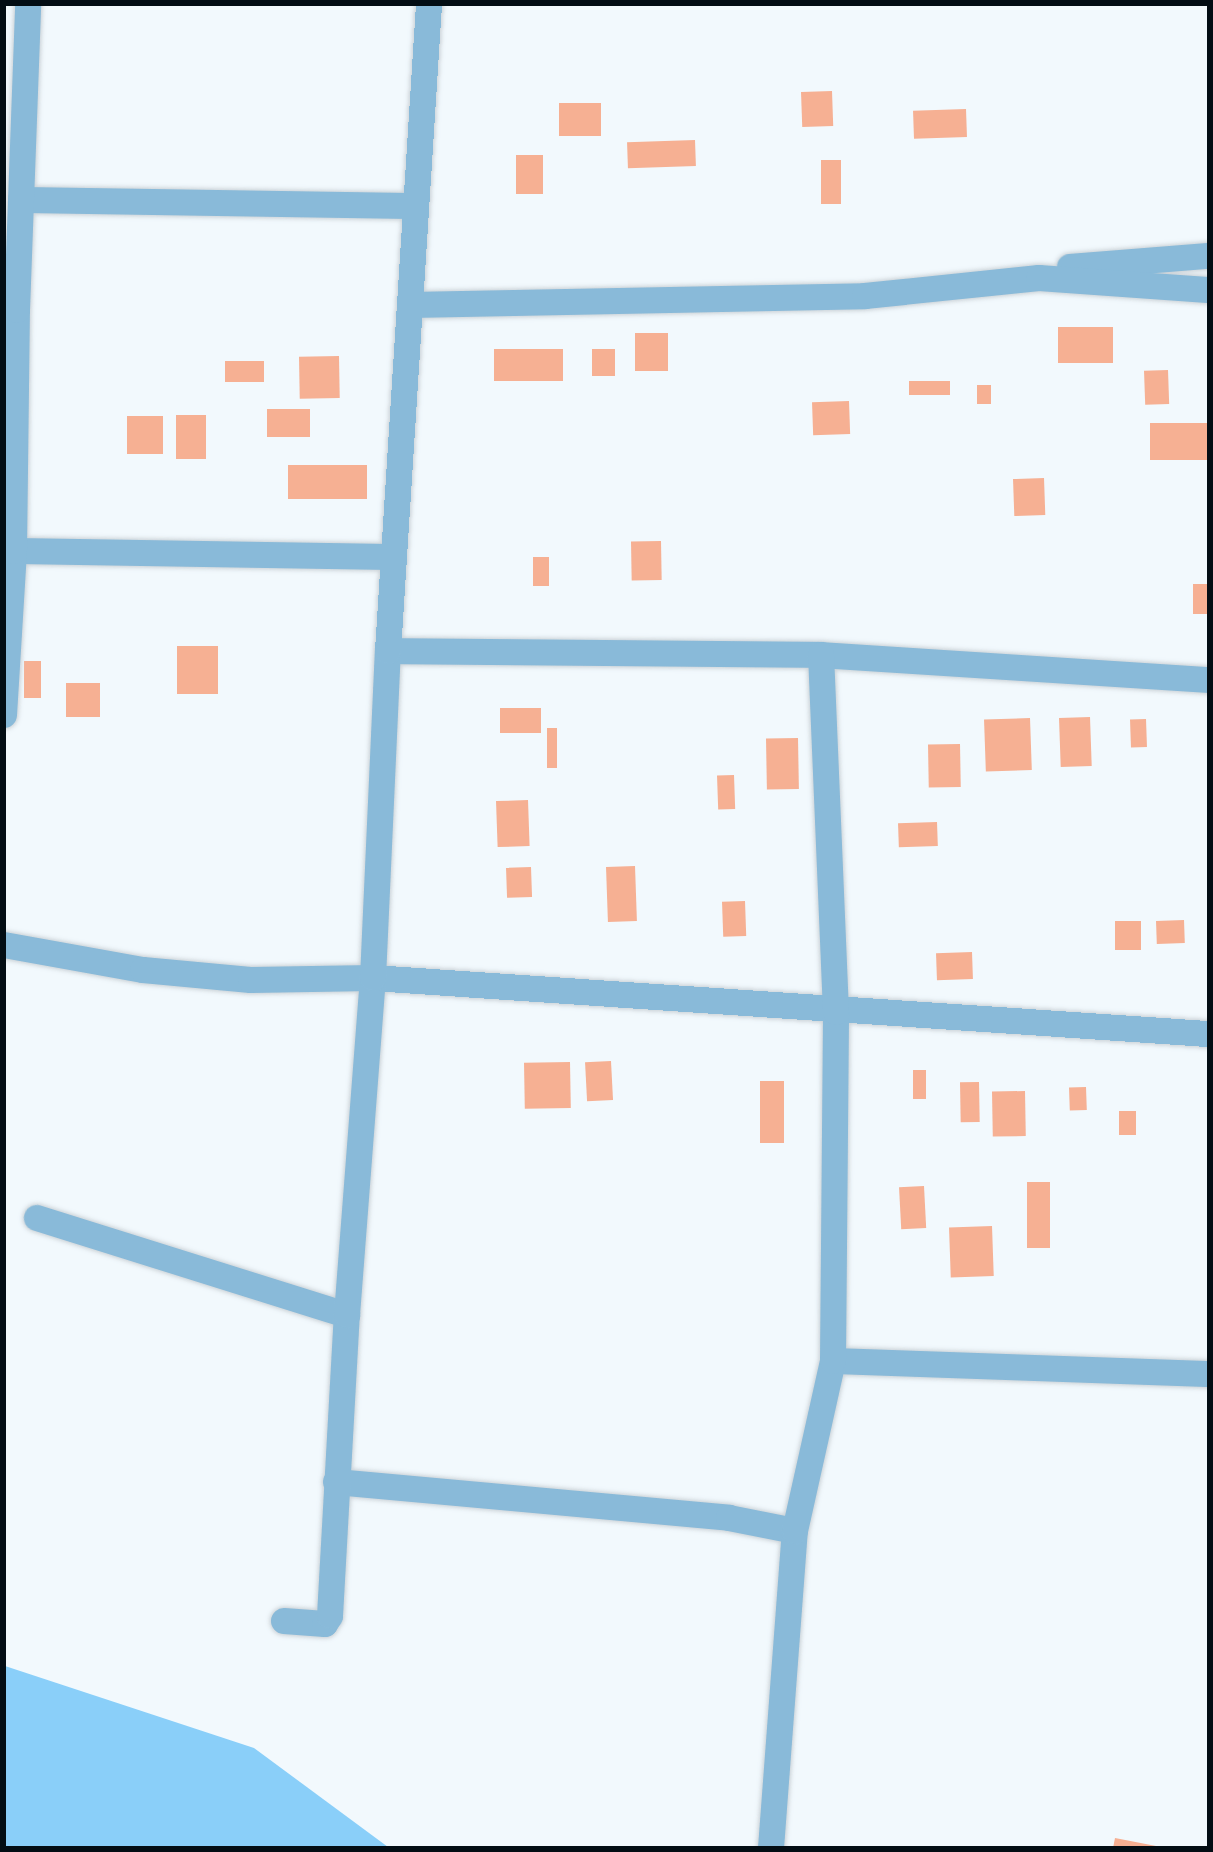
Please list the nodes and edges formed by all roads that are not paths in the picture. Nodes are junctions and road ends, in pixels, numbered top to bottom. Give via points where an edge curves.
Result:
1 (28, 4) edge
2 (429, 4) edge
3 (21, 200) junction
4 (413, 206) junction
5 (1209, 256) edge
6 (1039, 278) junction
7 (1209, 290) edge
8 (410, 305) junction
9 (11, 310) edge
10 (14, 551) junction
11 (393, 557) junction
12 (7, 633) edge
13 (388, 651) junction
14 (821, 655) junction
15 (1209, 680) edge
16 (4, 715) edge
17 (4, 945) edge
18 (373, 978) junction
19 (836, 1012) junction
20 (1209, 1034) edge
21 (37, 1218) dead end
22 (346, 1315) junction
23 (833, 1361) junction
24 (1209, 1374) edge
25 (336, 1482) junction
26 (795, 1531) junction
27 (284, 1622) dead end
28 (771, 1848) edge

1 - 3 street
2 - 4 street
3 - 4 street
3 - 9 street
4 - 8 street
5 - 6 street via 1063,268
6 - 7 street
6 - 8 street via 865,296
8 - 11 street
9 - 10 street
10 - 11 street
10 - 12 street
11 - 13 street
12 - 16 street
13 - 14 street
13 - 18 street
14 - 15 street
14 - 19 street
17 - 18 street via 143,970 251,980
18 - 19 street
18 - 22 street
19 - 20 street
19 - 23 street
21 - 22 street
22 - 25 street
23 - 24 street
23 - 26 street
25 - 26 street via 729,1518
25 - 27 street via 330,1616 325,1624
26 - 28 street

